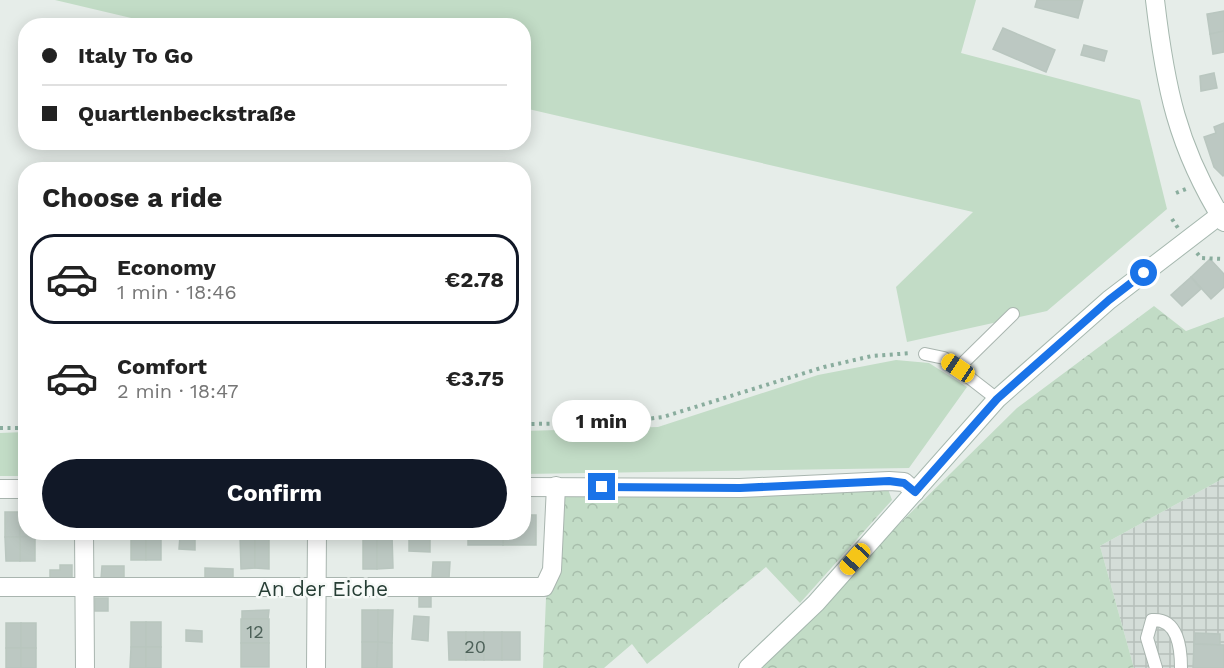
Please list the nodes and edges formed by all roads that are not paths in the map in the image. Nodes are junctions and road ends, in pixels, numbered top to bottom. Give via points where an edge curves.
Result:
1 (1155, 0) edge
2 (1223, 216) edge
3 (1013, 314) dead end
4 (925, 354) road end
5 (958, 368) junction
6 (997, 399) junction
7 (531, 486) edge
8 (556, 486) junction
9 (0, 489) edge
10 (18, 489) edge
11 (915, 492) junction
12 (84, 540) edge
13 (317, 540) edge
14 (0, 587) edge
15 (84, 588) junction
16 (317, 588) junction
17 (85, 668) edge
18 (316, 668) edge
19 (747, 668) edge
20 (1156, 668) edge
21 (1180, 668) edge

1 - 2 street via 1164,74 1176,123 1200,183
2 - 6 street via 1109,300
3 - 5 lane
4 - 5 lane via 944,358
5 - 6 lane
6 - 11 street
7 - 8 street
8 - 11 street via 740,488 889,481 904,483
8 - 16 street, An der Eiche via 552,570 544,587
9 - 10 street
11 - 19 street via 816,603
12 - 15 street
13 - 16 street
14 - 15 street, An der Eiche
15 - 16 street, An der Eiche
15 - 17 street
16 - 18 street
20 - 21 lane via 1147,638 1152,620 1175,630 1181,647

